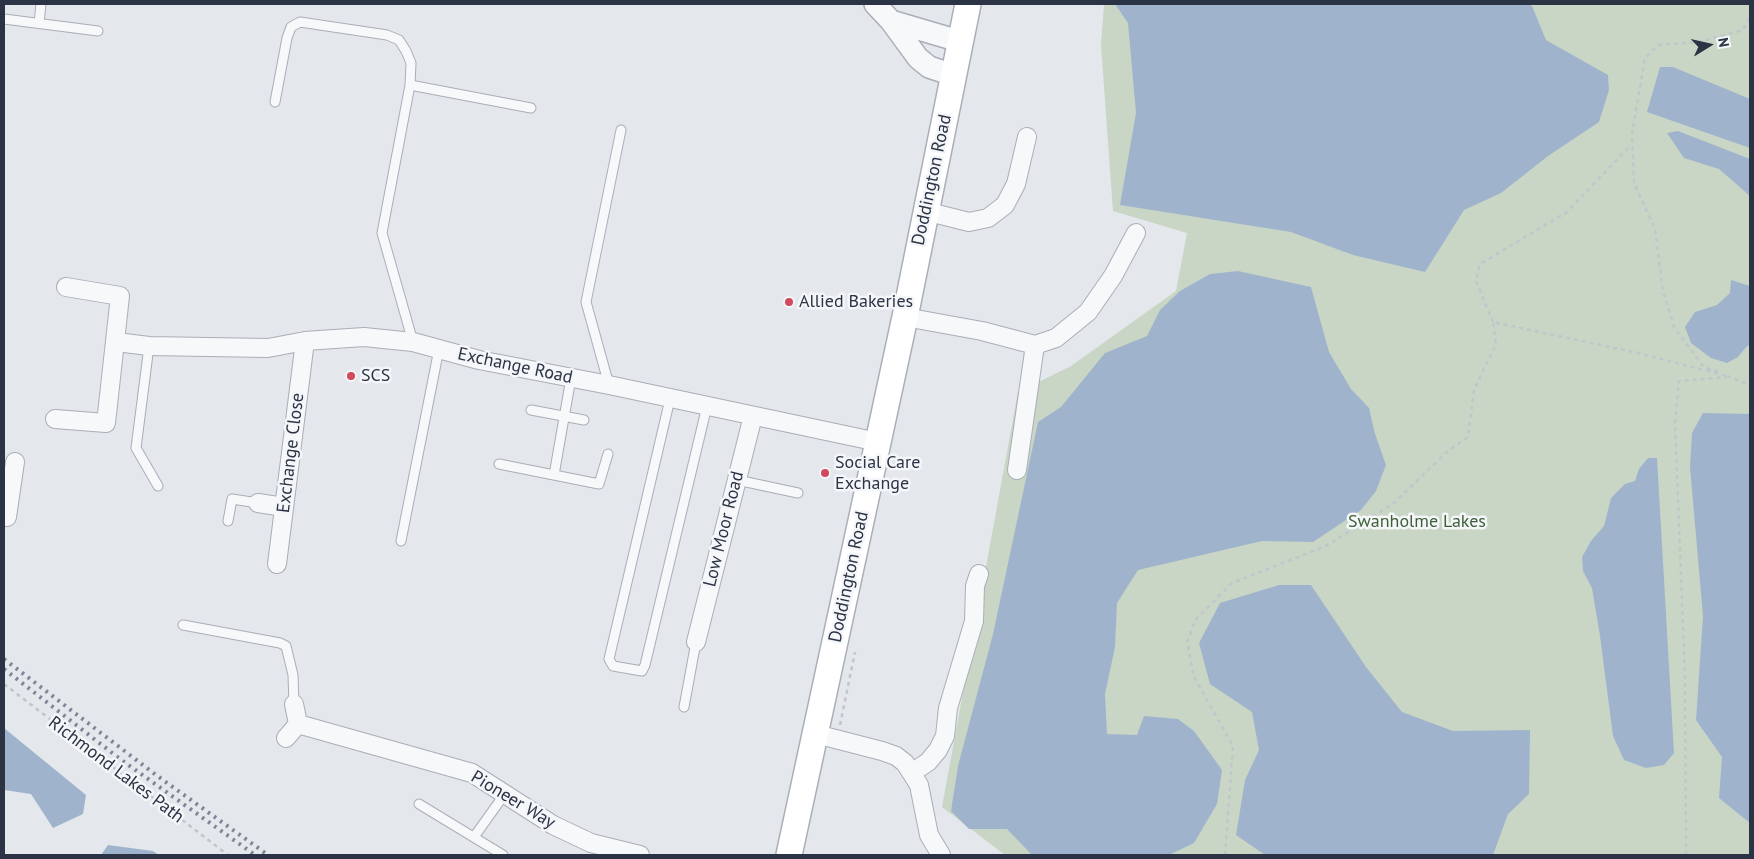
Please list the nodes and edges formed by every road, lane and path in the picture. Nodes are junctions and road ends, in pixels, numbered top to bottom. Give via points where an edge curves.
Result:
1 (41, 4) edge
2 (875, 4) edge
3 (968, 4) edge
4 (1750, 17) edge
5 (4, 18) edge
6 (891, 21) junction
7 (39, 23) junction
8 (98, 31) dead end
9 (959, 41) junction
10 (953, 75) junction
11 (410, 85) junction
12 (275, 102) dead end
13 (530, 108) dead end
14 (621, 130) dead end
15 (1027, 137) dead end
16 (1632, 144) junction
17 (925, 211) junction
18 (1136, 233) dead end
19 (66, 286) dead end
20 (905, 317) junction
21 (1493, 322) junction
22 (305, 341) junction
23 (116, 342) junction
24 (413, 342) junction
25 (149, 346) junction
26 (1035, 346) junction
27 (439, 349) junction
28 (1727, 376) junction
29 (571, 378) junction
30 (609, 385) junction
31 (1750, 385) edge
32 (670, 399) junction
33 (707, 406) junction
34 (531, 410) dead end
35 (564, 416) junction
36 (753, 416) junction
37 (56, 419) dead end
38 (584, 420) dead end
39 (878, 442) junction
40 (608, 454) dead end
41 (15, 462) dead end
42 (499, 464) dead end
43 (1017, 470) dead end
44 (554, 475) junction
45 (737, 480) junction
46 (158, 486) dead end
47 (7, 492) edge
48 (798, 493) dead end
49 (258, 503) joint
50 (284, 507) junction
51 (7, 517) dead end
52 (228, 521) dead end
53 (401, 540) dead end
54 (277, 564) dead end
55 (979, 574) dead end
56 (183, 625) dead end
57 (696, 642) joint
58 (4, 684) edge
59 (294, 704) joint
60 (684, 707) dead end
61 (298, 724) junction
62 (816, 734) junction
63 (286, 738) dead end
64 (913, 772) junction
65 (504, 795) junction
66 (419, 804) dead end
67 (474, 837) junction
68 (228, 855) edge
69 (503, 855) edge
70 (640, 855) edge
71 (789, 855) edge
72 (941, 855) edge
73 (1225, 855) edge
74 (1686, 855) edge

1 - 7 lane
2 - 6 street
3 - 9 main road, Doddington Road
4 - 16 path via 1743,30 1698,42 1658,45 1645,58
5 - 7 lane
6 - 9 street
6 - 10 street via 918,58
7 - 8 lane
9 - 10 main road, Doddington Road
10 - 17 main road, Doddington Road
11 - 12 lane via 411,63 400,40 387,35 300,22 291,27 287,38
11 - 13 lane
11 - 24 lane via 382,233
14 - 30 lane via 586,302
15 - 17 street via 1016,184 1005,205 988,218 969,222
16 - 21 path via 1568,212 1480,264 1476,281
16 - 28 path via 1634,183 1655,228 1663,291 1674,327 1704,366
17 - 20 main road, Doddington Road
18 - 26 street via 1113,276 1088,312 1056,338
19 - 23 street via 120,296
20 - 26 street via 982,331
20 - 39 main road, Doddington Road
21 - 28 path via 1638,352
21 - 73 path via 1496,344 1474,390 1468,437 1448,451 1394,503 1326,546 1232,583 1196,619 1187,642 1194,677 1233,746
22 - 24 street, Exchange Road via 364,337
22 - 25 street, Exchange Road via 268,348
22 - 50 street, Exchange Close
23 - 25 street, Exchange Road
23 - 37 street via 106,423
24 - 27 street, Exchange Road
25 - 46 lane via 136,448
26 - 43 street
27 - 29 street, Exchange Road
27 - 53 lane
28 - 31 path
28 - 74 path via 1679,381 1675,422 1685,678
29 - 30 street, Exchange Road
29 - 35 lane
30 - 32 street, Exchange Road
32 - 33 street, Exchange Road
32 - 33 lane via 609,659 613,666 642,671 645,665
33 - 36 street, Exchange Road
34 - 35 lane
35 - 38 lane
35 - 44 lane
36 - 39 street, Exchange Road
36 - 45 street, Low Moor Road
39 - 62 main road, Doddington Road
40 - 44 lane via 599,484
41 - 47 street
42 - 44 lane
45 - 48 lane
45 - 57 street, Low Moor Road
47 - 51 street
49 - 50 street
49 - 52 lane via 232,499
50 - 54 street, Exchange Close
55 - 64 street via 975,586 974,621 948,708 945,736 928,762
56 - 59 lane via 286,646 293,675
57 - 60 lane
58 - 68 path, Richmond Lakes Path
59 - 61 street
61 - 63 street
61 - 65 street, Pioneer Way via 472,773
62 - 64 street via 896,756
62 - 71 main road, Doddington Road
64 - 72 street via 919,785 929,835
65 - 67 lane
65 - 70 street, Pioneer Way via 553,825 591,843
66 - 67 lane
67 - 69 lane

